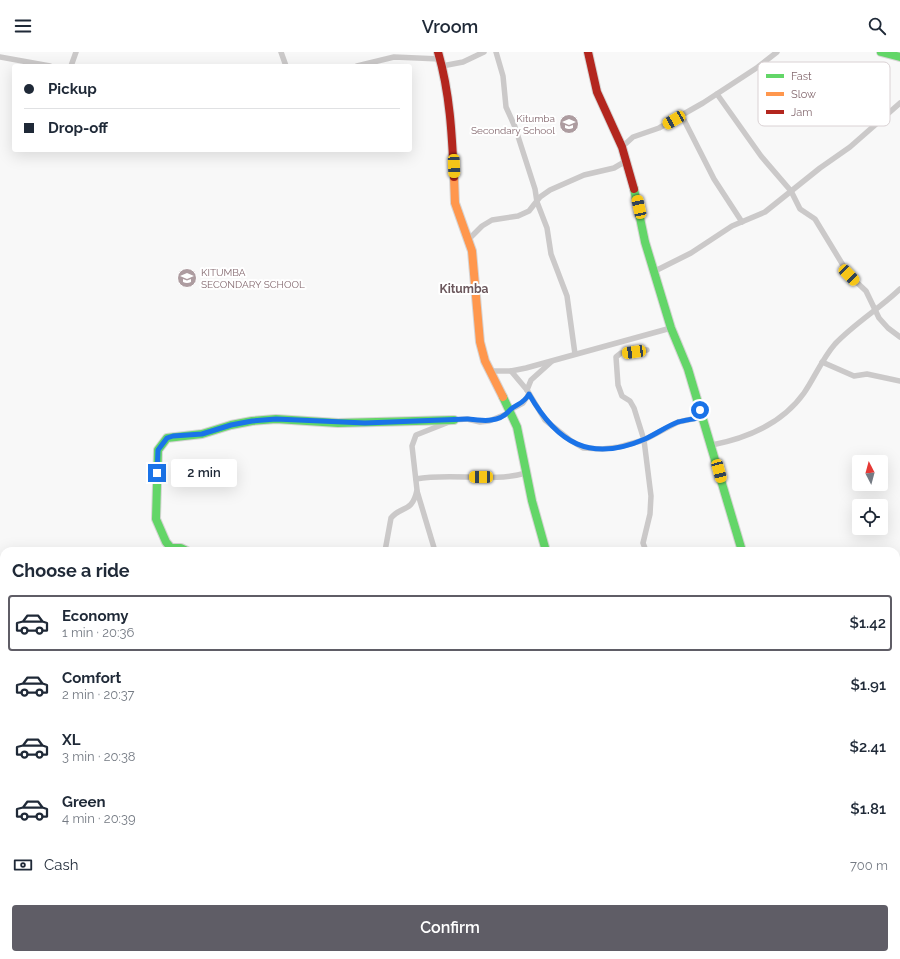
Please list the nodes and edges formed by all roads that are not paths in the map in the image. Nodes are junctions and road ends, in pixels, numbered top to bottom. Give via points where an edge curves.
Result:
1 (76, 52) edge
2 (281, 52) edge
3 (484, 52) edge
4 (496, 52) edge
5 (588, 52) edge
6 (777, 52) edge
7 (881, 52) edge
8 (0, 57) edge
9 (900, 57) edge
10 (440, 59) edge
11 (764, 62) edge
12 (39, 64) edge
13 (72, 64) edge
14 (285, 64) edge
15 (370, 64) edge
16 (758, 67) edge
17 (717, 94) junction
18 (900, 103) edge
19 (890, 112) edge
20 (682, 116) junction
21 (874, 126) edge
22 (622, 147) junction
23 (626, 161) junction
24 (791, 191) junction
25 (537, 202) junction
26 (742, 222) junction
27 (469, 239) junction
28 (655, 271) junction
29 (900, 289) edge
30 (874, 310) junction
31 (671, 328) junction
32 (900, 337) edge
33 (647, 350) dead end
34 (575, 354) junction
35 (555, 360) junction
36 (822, 362) junction
37 (491, 371) junction
38 (511, 371) junction
39 (900, 381) edge
40 (528, 392) junction
41 (511, 411) junction
42 (702, 417) junction
43 (454, 420) junction
44 (644, 440) junction
45 (712, 445) junction
46 (526, 473) junction
47 (416, 479) junction
48 (417, 490) junction
49 (170, 547) edge
50 (386, 547) edge
51 (434, 547) edge
52 (545, 547) edge
53 (644, 547) edge
54 (741, 547) edge

1 - 13 street
2 - 14 street
3 - 10 street via 463,62
4 - 25 street via 506,107 534,186
5 - 22 street via 598,92
6 - 11 street
7 - 9 street
8 - 12 street
10 - 15 street via 394,57
10 - 27 street via 451,124 455,203
16 - 17 street
17 - 20 street
17 - 24 street via 761,156
18 - 19 street
20 - 22 street via 633,137
20 - 26 street via 714,179
21 - 24 street
22 - 23 street
23 - 25 street via 614,168 584,175 550,190
23 - 28 street via 635,188 645,242
24 - 26 street via 765,212
24 - 30 street via 803,212 815,219 849,275 866,291
25 - 27 street via 525,214 492,220
25 - 34 street via 551,254 567,296
26 - 28 street
27 - 37 street via 479,337 485,361
28 - 31 street
29 - 30 street
30 - 32 street via 888,328
30 - 36 street via 836,344
31 - 34 street
31 - 42 street via 688,370
33 - 44 street via 621,353 616,357 617,379 621,393 634,408
34 - 35 street
35 - 38 street
35 - 40 street via 531,380
36 - 39 street via 854,376 867,374
36 - 45 street via 798,400 765,428 747,437
37 - 38 street
37 - 41 street
38 - 40 street
40 - 41 street via 523,403
40 - 44 street via 549,424 583,448 596,450
41 - 43 street via 480,422
41 - 46 street via 517,427
42 - 44 street via 678,422
42 - 45 street
43 - 47 street via 414,437 412,446
43 - 49 street via 338,423 276,419 252,421 202,434 167,438 158,450 156,519
44 - 53 street via 651,496
45 - 54 street
46 - 47 street via 510,477
46 - 52 street
47 - 48 street
48 - 50 street via 411,506 393,514
48 - 51 street

